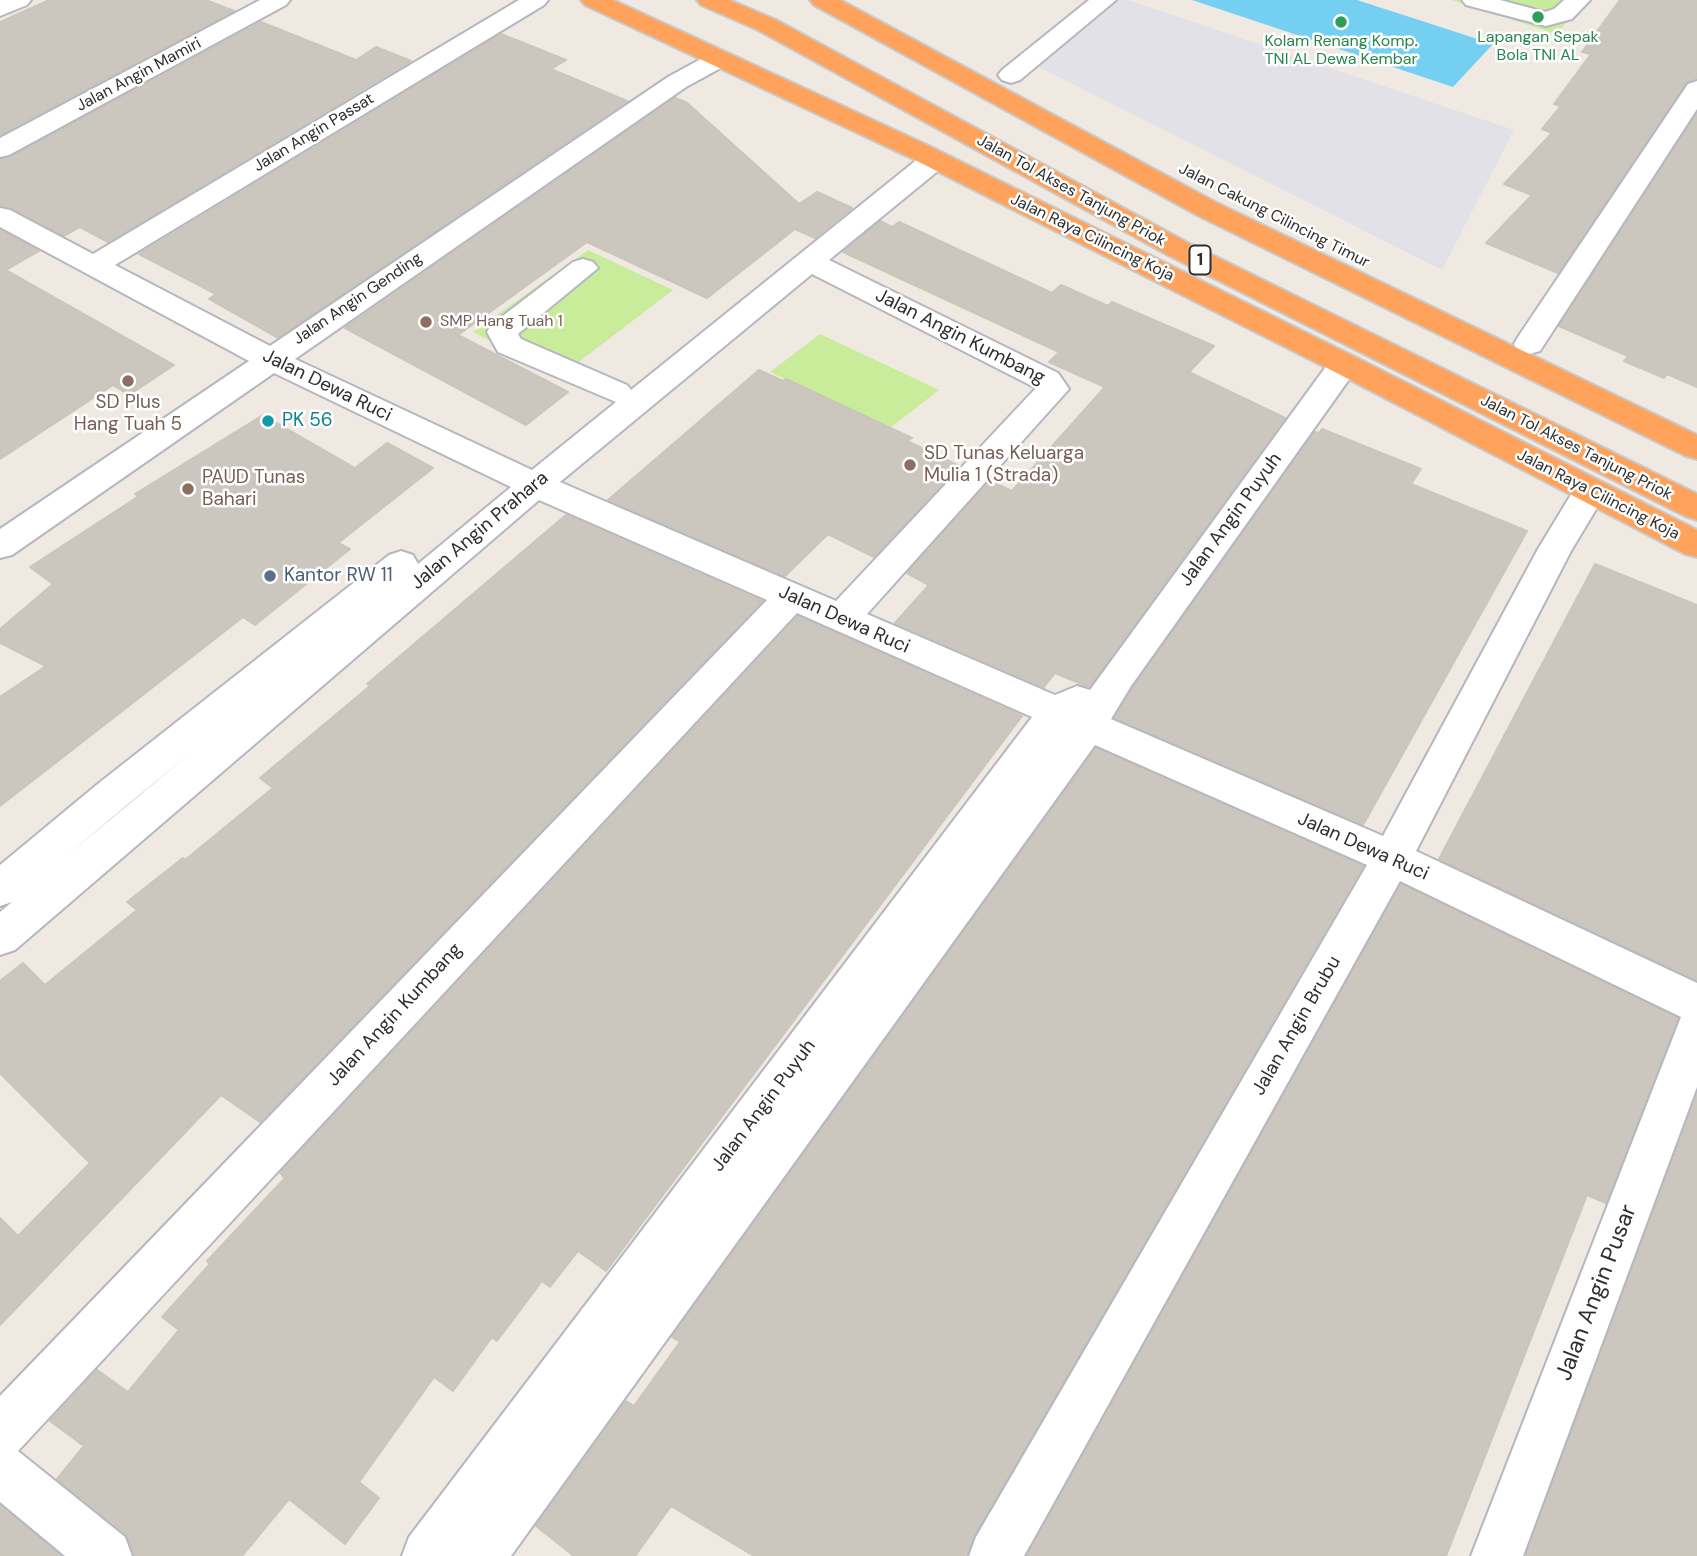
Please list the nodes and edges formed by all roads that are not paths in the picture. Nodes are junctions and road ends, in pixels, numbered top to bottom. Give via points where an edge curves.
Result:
1 (19, 0) edge
2 (278, 0) edge
3 (536, 0) edge
4 (593, 0) edge
5 (709, 0) edge
6 (822, 0) edge
7 (854, 0) edge
8 (1474, 0) edge
9 (1578, 0) edge
10 (1089, 3) edge
11 (0, 9) edge
12 (719, 59) junction
13 (1010, 75) junction
14 (1697, 89) edge
15 (0, 149) edge
16 (927, 156) junction
17 (0, 216) edge
18 (809, 261) junction
19 (93, 266) junction
20 (583, 268) dead end
21 (1530, 344) junction
22 (685, 349) junction
23 (270, 359) junction
24 (1344, 364) junction
25 (616, 392) junction
26 (1697, 425) edge
27 (1697, 448) edge
28 (525, 479) junction
29 (1590, 491) junction
30 (1697, 509) edge
31 (1697, 545) edge
32 (0, 546) edge
33 (791, 597) junction
34 (841, 619) junction
35 (1072, 719) junction
36 (1392, 858) junction
37 (0, 889) edge
38 (0, 937) edge
39 (1697, 1004) edge
40 (1697, 1029) edge
41 (828, 1050) junction
42 (0, 1433) edge
43 (0, 1469) edge
44 (106, 1556) edge
45 (428, 1556) edge
46 (479, 1556) edge
47 (995, 1556) edge
48 (1497, 1556) edge

1 - 11 street
2 - 15 street, Jalan Angin Mamiri
3 - 19 street, Jalan Angin Passat
4 - 12 highway, Jalan Raya Cilincing Koja
5 - 30 highway, Jalan Tol Akses Tanjung Priok / 1 via 767,25 1178,249
6 - 27 highway via 1207,209
7 - 13 highway, Jalan Cakung Cilincing Timur
8 - 9 street via 1546,19 1563,14
10 - 13 street
12 - 16 highway, Jalan Raya Cilincing Koja
12 - 23 street, Jalan Angin Gending via 677,82
13 - 21 highway, Jalan Cakung Cilincing Timur via 1186,172
14 - 21 street
16 - 18 street, Jalan Angin Prahara
16 - 22 street, Jalan Angin Prahara via 799,244
16 - 24 highway, Jalan Raya Cilincing Koja
17 - 19 street, Jalan Dewa Ruci
18 - 22 street, Jalan Angin Prahara
18 - 34 street, Jalan Angin Kumbang via 1047,380 1053,389
19 - 23 street, Jalan Dewa Ruci
20 - 25 street via 502,332 509,345
21 - 26 highway, Jalan Cakung Cilincing Timur
22 - 25 street, Jalan Angin Prahara
22 - 28 street, Jalan Angin Prahara
23 - 28 street, Jalan Dewa Ruci
23 - 32 street, Jalan Angin Gending
24 - 29 highway, Jalan Raya Cilincing Koja
24 - 35 street, Jalan Angin Puyuh via 1118,676
25 - 28 street, Jalan Angin Prahara
28 - 33 street, Jalan Dewa Ruci
28 - 37 street, Jalan Angin Prahara via 113,794
28 - 38 street, Jalan Angin Prahara
29 - 31 highway, Jalan Raya Cilincing Koja
29 - 36 street, Jalan Angin Brubu
33 - 34 street, Jalan Dewa Ruci
33 - 42 street, Jalan Angin Kumbang
34 - 35 street, Jalan Dewa Ruci
35 - 36 street, Jalan Dewa Ruci
35 - 41 street, Jalan Angin Puyuh
36 - 39 street, Jalan Dewa Ruci
36 - 47 street, Jalan Angin Brubu
40 - 48 street, Jalan Angin Pusar
41 - 45 street, Jalan Angin Puyuh
41 - 46 street, Jalan Angin Puyuh
43 - 44 street

